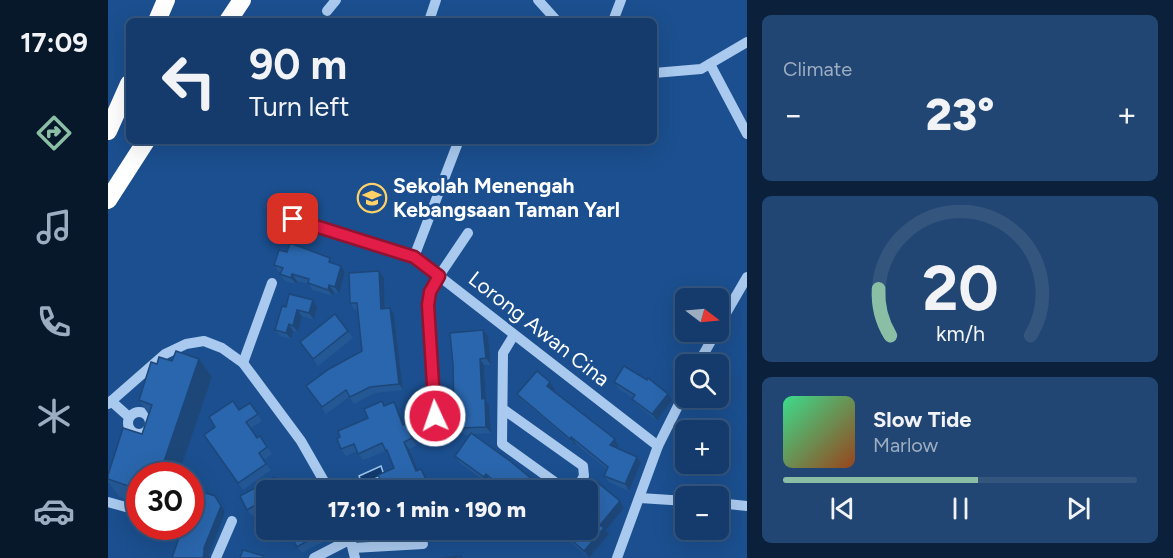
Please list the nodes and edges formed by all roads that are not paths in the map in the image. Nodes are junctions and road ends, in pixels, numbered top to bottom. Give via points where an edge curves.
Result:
1 (242, 0) edge
2 (336, 0) edge
3 (436, 0) edge
4 (538, 0) edge
5 (621, 0) edge
6 (166, 1) edge
7 (327, 11) dead end
8 (158, 18) edge
9 (230, 18) edge
10 (430, 18) edge
11 (554, 18) edge
12 (614, 18) edge
13 (747, 42) edge
14 (710, 64) junction
15 (657, 73) edge
16 (126, 91) edge
17 (108, 131) edge
18 (747, 134) edge
19 (145, 144) edge
20 (457, 145) dead end
21 (108, 200) edge
22 (293, 219) dead end
23 (468, 233) dead end
24 (414, 257) junction
25 (439, 276) junction
26 (747, 278) edge
27 (272, 283) dead end
28 (729, 308) edge
29 (514, 335) junction
30 (243, 363) junction
31 (109, 403) edge
32 (677, 408) edge
33 (502, 409) junction
34 (129, 417) dead end
35 (437, 437) dead end
36 (658, 446) junction
37 (323, 480) edge
38 (640, 498) junction
39 (675, 500) edge
40 (108, 502) edge
41 (729, 504) edge
42 (747, 506) edge
43 (126, 507) edge
44 (232, 521) dead end
45 (352, 544) edge
46 (423, 544) dead end
47 (216, 558) edge
48 (314, 558) edge
49 (617, 558) edge

1 - 9 highway
2 - 7 street
3 - 10 street
4 - 11 street
5 - 12 street
6 - 8 highway
13 - 14 street
14 - 15 street via 701,69
14 - 18 street
16 - 17 highway
19 - 21 highway
20 - 24 street
22 - 24 street
23 - 25 street
24 - 25 street
25 - 29 street, Lorong Awan Cina
25 - 35 street, Lorong Awan Cina via 428,305
26 - 28 street
27 - 30 street
29 - 33 street via 503,353
29 - 36 street, Lorong Awan Cina
30 - 31 street via 204,341 186,344 165,354
30 - 37 street via 301,441
31 - 34 street
32 - 36 street
33 - 33 street via 583,466 584,476 577,488 566,490 502,444
36 - 38 street
38 - 39 street
38 - 49 street
40 - 43 street
41 - 42 street
44 - 47 street
45 - 46 street
45 - 48 street

